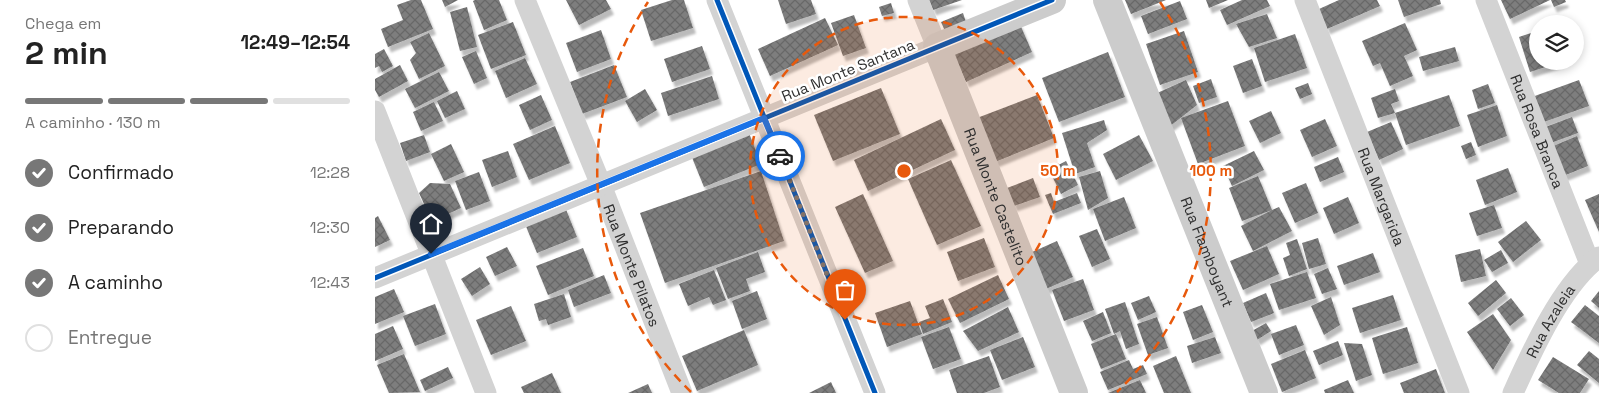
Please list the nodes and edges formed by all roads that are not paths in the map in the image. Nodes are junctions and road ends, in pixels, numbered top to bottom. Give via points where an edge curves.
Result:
1 (525, 0) edge
2 (717, 0) edge
3 (918, 0) edge
4 (1052, 0) edge
5 (1107, 0) edge
6 (1305, 0) edge
7 (1486, 0) edge
8 (937, 47) junction
9 (375, 111) edge
10 (764, 118) junction
11 (601, 185) junction
12 (431, 254) junction
13 (1594, 260) edge
14 (375, 278) edge
15 (486, 393) edge
16 (683, 393) edge
17 (875, 393) edge
18 (1074, 393) edge
19 (1263, 393) edge
20 (1459, 393) edge
21 (1513, 393) edge

1 - 11 street, Rua Monte Pilatos
2 - 10 street
3 - 8 street, Rua Monte Castelito
4 - 8 street, Rua Monte Santana
5 - 19 street, Rua Flamboyant
6 - 20 street, Rua Margarida
7 - 13 street, Rua Rosa Branca
8 - 10 street, Rua Monte Santana
8 - 18 street, Rua Monte Castelito
9 - 12 street
10 - 11 street, Rua Monte Santana
10 - 17 street
11 - 12 street, Rua Monte Santana
11 - 16 street, Rua Monte Pilatos
12 - 14 street, Rua Monte Santana
12 - 15 street
13 - 21 street, Rua Azaleia via 1575,281 1549,320

